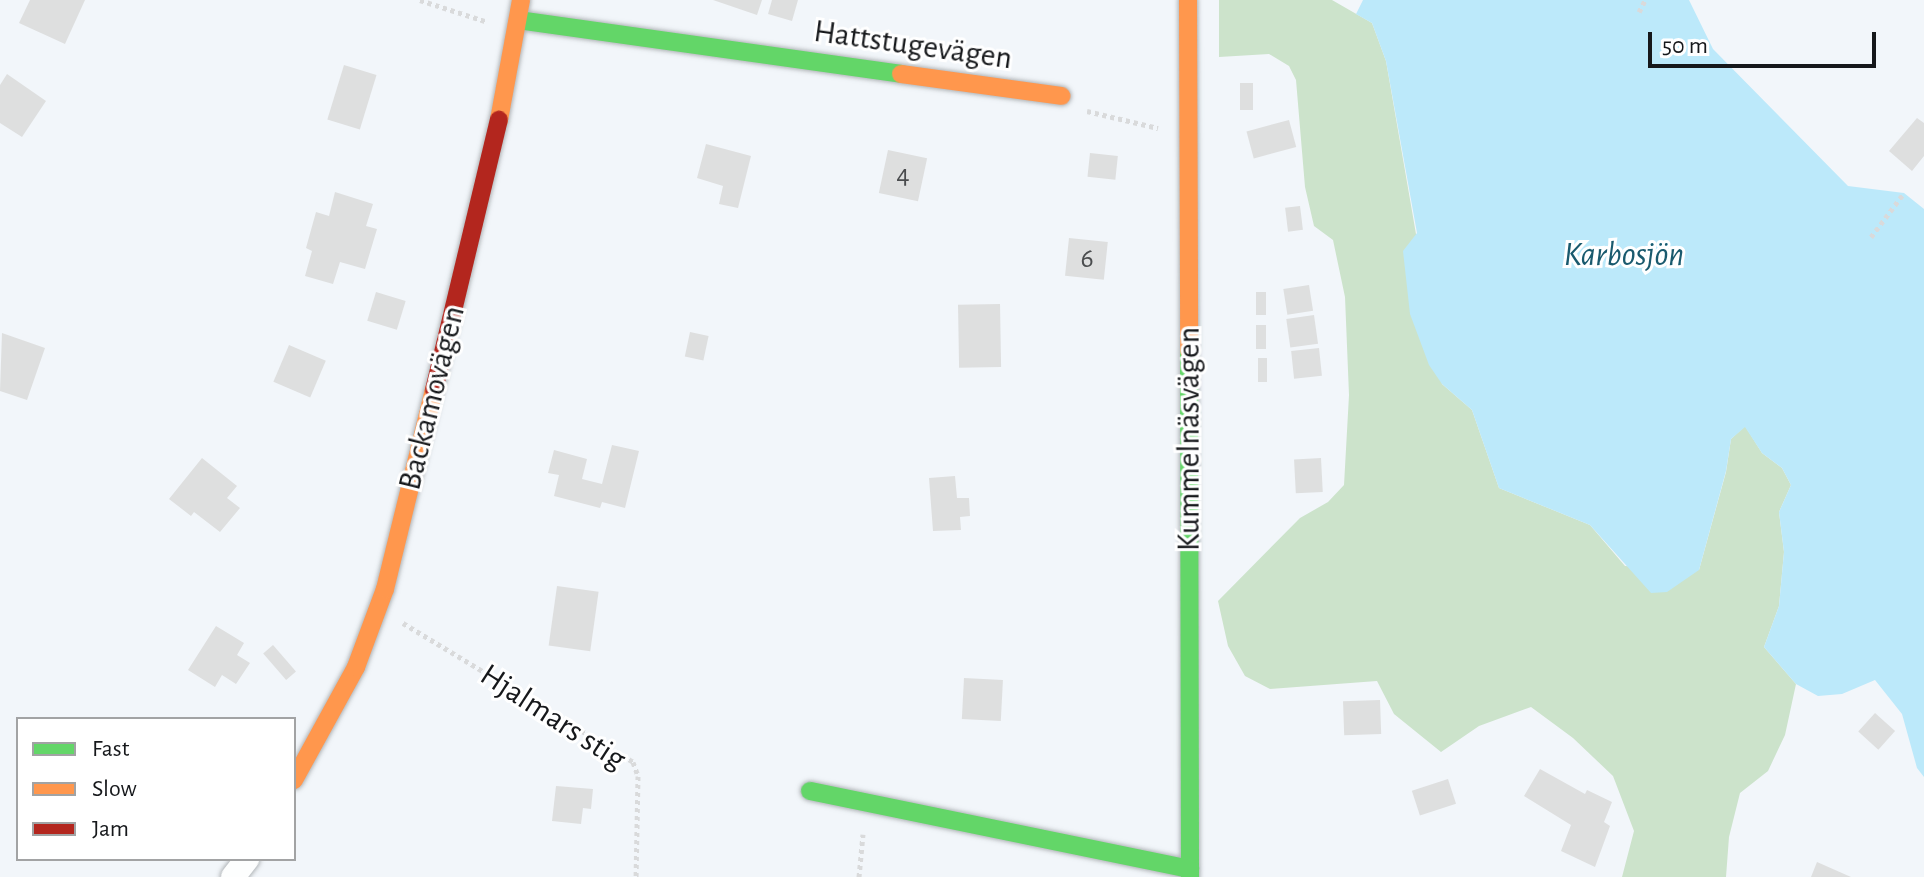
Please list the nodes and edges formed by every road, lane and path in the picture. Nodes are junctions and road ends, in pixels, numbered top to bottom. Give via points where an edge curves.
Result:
1 (420, 0) edge
2 (521, 0) edge
3 (1188, 0) edge
4 (1645, 0) edge
5 (1639, 12) dead end
6 (517, 26) junction
7 (1062, 96) joint
8 (1188, 136) junction
9 (1904, 193) dead end
10 (1871, 237) dead end
11 (378, 608) junction
12 (296, 776) edge
13 (810, 791) dead end
14 (866, 803) junction
15 (245, 861) edge
16 (1129, 865) edge
17 (1190, 873) edge
18 (233, 877) edge
19 (636, 877) edge
20 (859, 877) edge

1 - 6 path
2 - 6 street, Backamovägen
3 - 8 street, Kummelnäsvägen
4 - 5 path
6 - 7 street, Hattstugevägen
6 - 11 street, Backamovägen via 499,122
7 - 8 path via 1095,115
8 - 17 street, Kummelnäsvägen
9 - 10 path
11 - 12 street, Backamovägen via 356,667
11 - 19 path, Hjalmars stig via 633,762 638,776
13 - 14 street
14 - 16 street
14 - 20 path
15 - 18 street
16 - 17 street

